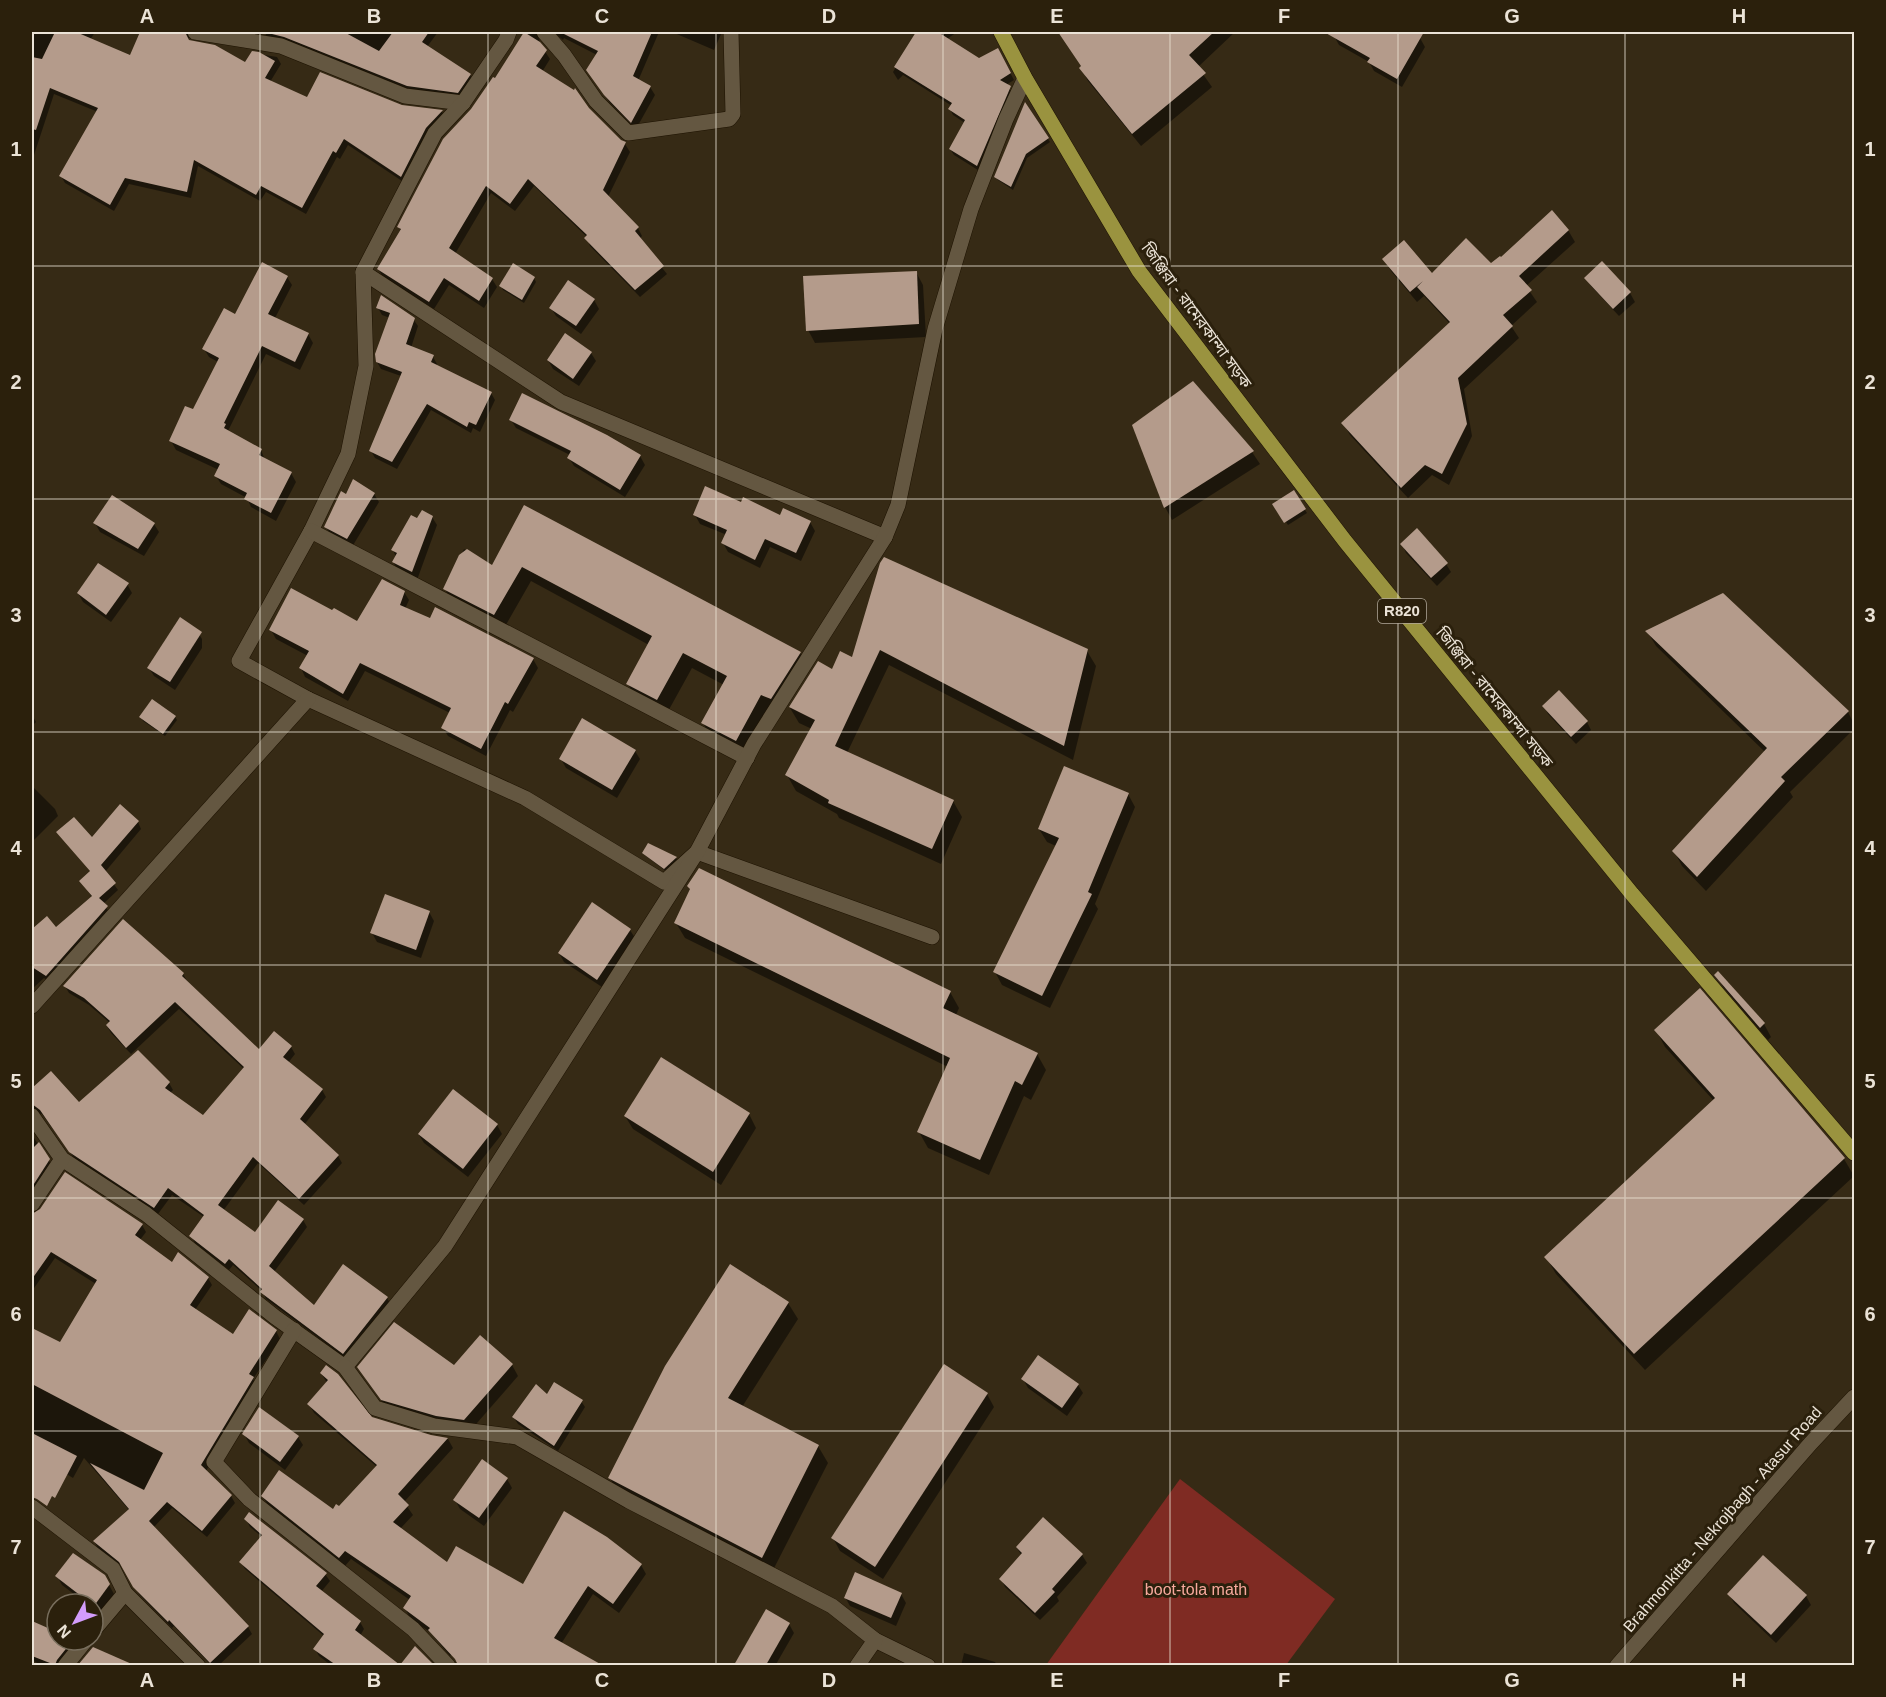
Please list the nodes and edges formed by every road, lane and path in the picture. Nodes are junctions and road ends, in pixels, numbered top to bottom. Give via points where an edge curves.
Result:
1 (195, 32) edge
2 (509, 32) edge
3 (544, 32) edge
4 (731, 32) edge
5 (1001, 32) edge
6 (1025, 78) junction
7 (463, 103) junction
8 (363, 272) junction
9 (311, 531) junction
10 (885, 537) junction
11 (308, 699) junction
12 (747, 758) junction
13 (697, 852) junction
14 (932, 937) dead end
15 (32, 1006) edge
16 (32, 1116) edge
17 (1854, 1153) edge
18 (62, 1159) junction
19 (32, 1204) edge
20 (294, 1330) junction
21 (345, 1367) junction
22 (1854, 1397) edge
23 (32, 1507) edge
24 (125, 1593) junction
25 (105, 1617) edge
26 (875, 1640) junction
27 (76, 1652) edge
28 (65, 1665) edge
29 (198, 1665) edge
30 (448, 1665) edge
31 (857, 1665) edge
32 (928, 1665) edge
33 (1617, 1665) edge

1 - 7 street via 281,46 405,96
2 - 7 street
3 - 4 street via 596,101 628,133 729,119 733,114
5 - 6 main road, জিঞ্জিরা - রামেরকান্দা সড়ক / R820
6 - 10 street via 971,208 935,329 898,505
6 - 17 main road, জিঞ্জিরা - রামেরকান্দা সড়ক / R820 via 1138,271 1338,532 1632,894
7 - 8 street via 435,132
8 - 9 street via 366,366 348,454
8 - 10 street via 561,402
9 - 11 street via 239,661
9 - 12 street
10 - 12 street
11 - 13 street via 525,798 664,882
11 - 15 street
12 - 13 street
13 - 14 street
13 - 21 street via 445,1246
16 - 18 street
18 - 19 street
18 - 20 street via 146,1214
20 - 21 street
20 - 30 street via 214,1461 249,1499 413,1629
21 - 26 street via 375,1408 434,1426 517,1437 629,1501 832,1606
22 - 33 street, Brahmonkitta - Nekrojbagh - Atasur Road
23 - 24 street via 114,1569
24 - 25 street
24 - 29 street
26 - 31 street
26 - 32 street
27 - 28 street

